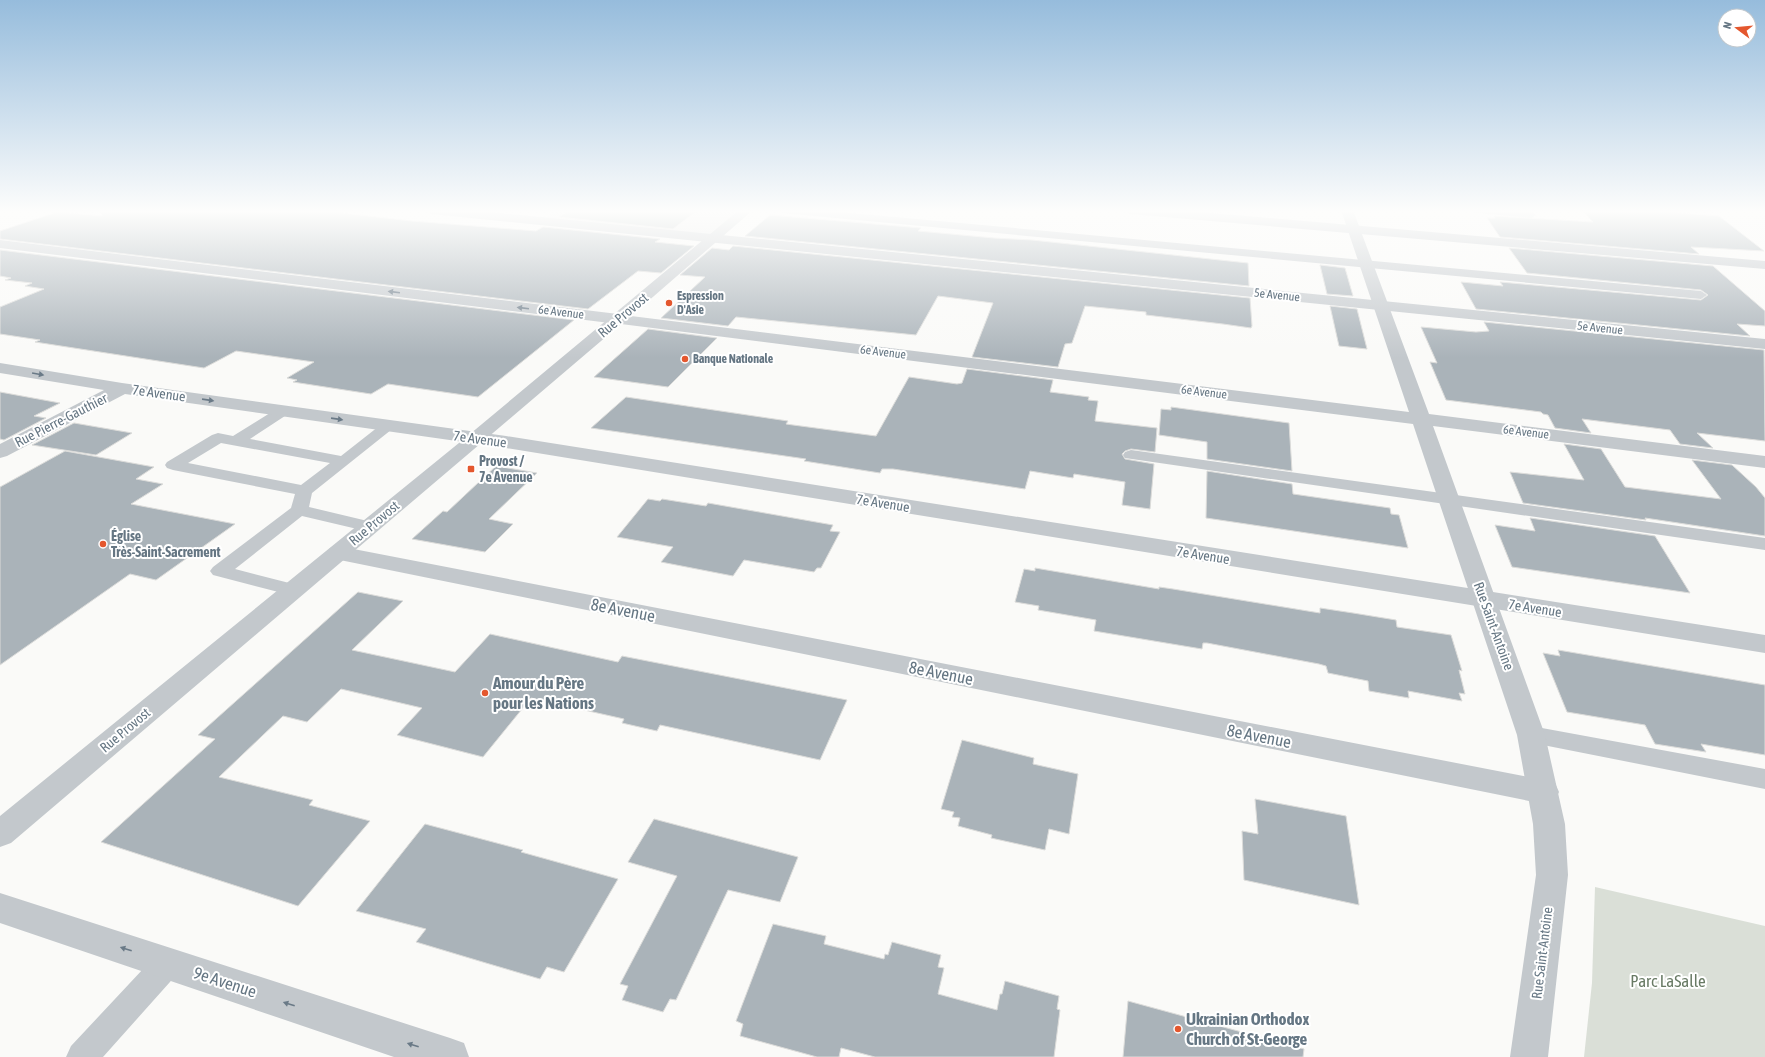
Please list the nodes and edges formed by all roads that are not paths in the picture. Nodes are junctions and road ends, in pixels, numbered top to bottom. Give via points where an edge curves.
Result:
1 (126, 259) edge
2 (689, 259) edge
3 (926, 259) edge
4 (1315, 259) edge
5 (1363, 259) edge
6 (1698, 259) edge
7 (1365, 264) junction
8 (1765, 265) edge
9 (1701, 295) dead end
10 (1379, 305) junction
11 (618, 319) junction
12 (1765, 344) edge
13 (0, 368) edge
14 (122, 388) junction
15 (284, 411) junction
16 (1420, 419) junction
17 (388, 426) junction
18 (477, 438) junction
19 (236, 441) junction
20 (0, 452) edge
21 (1131, 455) dead end
22 (344, 460) junction
23 (1765, 462) edge
24 (304, 490) junction
25 (1449, 500) junction
26 (299, 510) junction
27 (370, 527) junction
28 (1765, 544) edge
29 (338, 553) junction
30 (294, 590) junction
31 (1484, 600) junction
32 (1765, 644) edge
33 (1531, 735) junction
34 (1765, 779) edge
35 (1544, 792) junction
36 (0, 834) edge
37 (0, 908) edge
38 (168, 963) junction
39 (82, 1057) edge
40 (450, 1057) edge
41 (1529, 1057) edge

11 -> 1 street, 6e Avenue
2 - 11 street, Rue Provost
3 - 10 street, 5e Avenue
4 - 7 lane
5 - 7 street, Rue Saint-Antoine
6 - 8 street
7 - 9 lane
7 - 10 street, Rue Saint-Antoine
10 - 12 street, 5e Avenue
10 - 16 street, Rue Saint-Antoine
11 - 16 street, 6e Avenue
11 - 18 street, Rue Provost
13 -> 14 street, 7e Avenue
14 -> 15 street, 7e Avenue
14 - 20 street, Rue Pierre-Gauthier
15 -> 17 street, 7e Avenue
15 - 19 lane
16 - 23 street, 6e Avenue
16 - 25 street, Rue Saint-Antoine
17 - 18 street, 7e Avenue
17 - 22 lane
18 - 27 street, Rue Provost
18 - 31 street, 7e Avenue
19 - 22 lane
19 - 24 lane via 218,438 173,466
21 - 25 lane
22 - 24 lane
24 - 26 lane
25 - 28 lane
25 - 31 street, Rue Saint-Antoine
26 - 27 lane
26 - 30 lane via 220,571
27 - 29 street, Rue Provost
29 - 30 street, Rue Provost
29 - 35 street, 8e Avenue
30 - 36 street, Rue Provost
31 - 32 street, 7e Avenue
31 - 33 street, Rue Saint-Antoine
33 - 34 lane
33 - 35 street, Rue Saint-Antoine
35 - 41 street, Rue Saint-Antoine via 1552,875
38 -> 37 street, 9e Avenue
38 - 39 lane
40 -> 38 street, 9e Avenue

